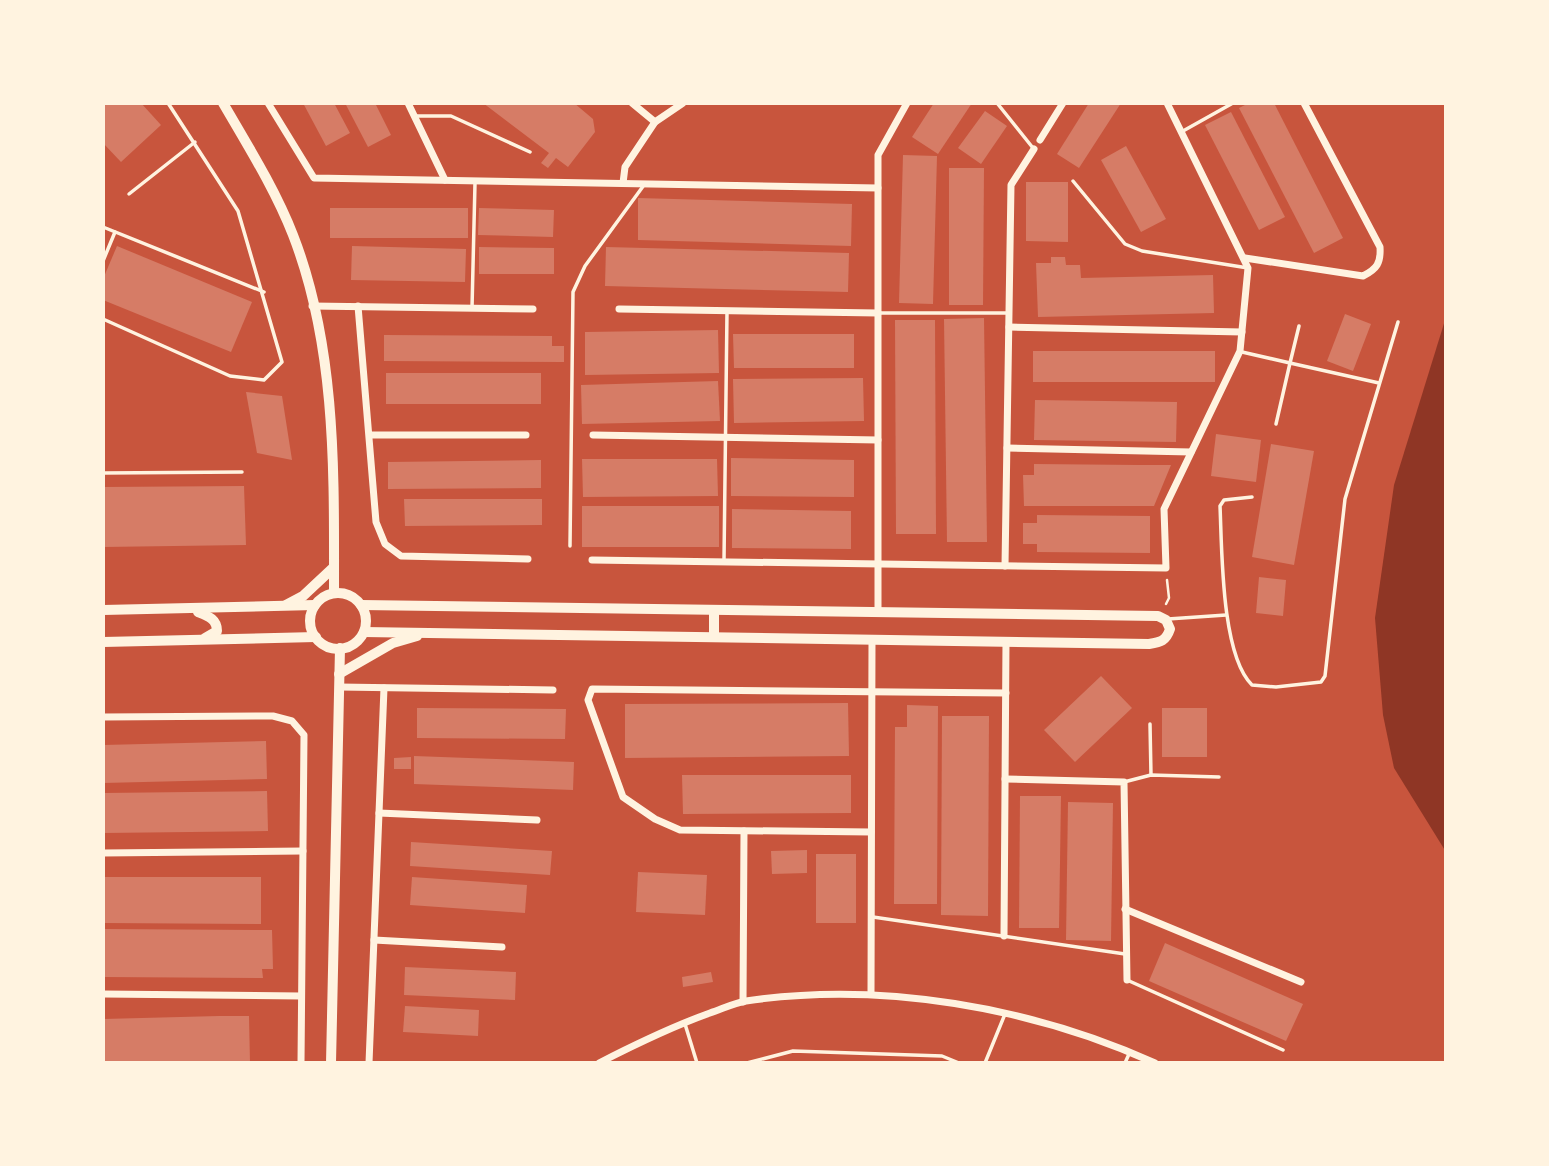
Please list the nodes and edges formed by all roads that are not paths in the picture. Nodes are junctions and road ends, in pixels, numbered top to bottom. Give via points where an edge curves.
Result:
1 (168, 103) edge
2 (223, 103) edge
3 (268, 103) edge
4 (408, 103) edge
5 (632, 103) edge
6 (683, 103) edge
7 (908, 103) edge
8 (997, 103) edge
9 (1063, 103) edge
10 (1167, 103) edge
11 (1233, 103) edge
12 (1304, 103) edge
13 (415, 116) junction
14 (655, 122) junction
15 (1182, 132) junction
16 (1040, 140) dead end
17 (195, 142) junction
18 (1034, 149) joint
19 (530, 152) dead end
20 (445, 180) junction
21 (475, 181) junction
22 (1073, 181) dead end
23 (623, 183) junction
24 (645, 184) junction
25 (878, 188) junction
26 (130, 194) dead end
27 (103, 228) edge
28 (115, 232) junction
29 (1245, 258) junction
30 (103, 261) edge
31 (1248, 268) junction
32 (264, 292) junction
33 (312, 306) junction
34 (358, 306) junction
35 (472, 308) junction
36 (533, 309) dead end
37 (619, 309) dead end
38 (727, 310) junction
39 (878, 313) junction
40 (1009, 313) junction
41 (103, 318) edge
42 (1398, 323) dead end
43 (1299, 326) dead end
44 (1009, 327) junction
45 (1242, 332) junction
46 (1240, 351) junction
47 (1290, 363) junction
48 (1380, 383) junction
49 (1276, 424) dead end
50 (371, 435) junction
51 (593, 435) dead end
52 (526, 436) dead end
53 (726, 438) junction
54 (878, 440) junction
55 (1007, 448) junction
56 (1191, 452) junction
57 (242, 472) dead end
58 (103, 473) edge
59 (1252, 497) dead end
60 (570, 546) dead end
61 (528, 559) dead end
62 (592, 560) dead end
63 (724, 562) junction
64 (878, 564) junction
65 (334, 566) junction
66 (1005, 566) junction
67 (334, 593) junction
68 (315, 605) junction
69 (361, 605) junction
70 (282, 607) junction
71 (103, 610) edge
72 (195, 610) junction
73 (714, 610) junction
74 (878, 612) junction
75 (1226, 615) junction
76 (1162, 618) junction
77 (364, 632) junction
78 (424, 634) junction
79 (316, 637) junction
80 (715, 638) junction
81 (200, 640) junction
82 (872, 640) junction
83 (103, 642) edge
84 (1006, 642) junction
85 (340, 648) junction
86 (339, 674) junction
87 (339, 687) junction
88 (384, 688) junction
89 (552, 690) dead end
90 (872, 692) junction
91 (1006, 693) junction
92 (103, 717) edge
93 (1150, 724) dead end
94 (1151, 775) junction
95 (1219, 777) dead end
96 (1005, 779) junction
97 (1124, 782) junction
98 (379, 813) junction
99 (537, 820) dead end
100 (744, 831) junction
101 (872, 832) junction
102 (303, 851) junction
103 (103, 853) edge
104 (1125, 909) junction
105 (871, 917) junction
106 (1004, 936) junction
107 (374, 940) junction
108 (502, 947) dead end
109 (1127, 954) junction
110 (1127, 980) joint
111 (1301, 982) dead end
112 (871, 993) junction
113 (103, 994) edge
114 (301, 996) junction
115 (743, 1002) junction
116 (1005, 1014) junction
117 (685, 1022) junction
118 (1283, 1050) dead end
119 (1130, 1052) junction
120 (301, 1063) edge
121 (331, 1063) edge
122 (369, 1063) edge
123 (599, 1063) edge
124 (697, 1063) edge
125 (747, 1063) edge
126 (959, 1063) edge
127 (985, 1063) edge
128 (1125, 1063) edge
129 (1155, 1063) edge

1 - 17 lane
2 - 33 street via 293,235
3 - 20 street via 314,178
4 - 13 street
5 - 14 street
6 - 14 street
7 - 25 street via 878,155
8 - 18 lane
9 - 16 street
10 - 15 street
11 - 15 lane
12 - 29 street via 1380,247 1381,258 1376,270 1363,276
13 - 19 lane via 450,116
13 - 20 street
14 - 23 street via 625,167
15 - 29 street
17 - 26 lane
17 - 32 lane via 238,211
18 - 40 street via 1011,185
20 - 21 street
21 - 23 street
21 - 35 lane
22 - 31 lane via 1125,244 1142,251
23 - 24 street
24 - 25 street
24 - 60 lane via 585,266 573,292
25 - 39 street
27 - 28 lane
28 - 30 lane
28 - 32 lane
29 - 31 street
31 - 45 street
32 - 41 lane via 282,362 264,380 230,376
33 - 34 street
33 - 65 street via 334,444
34 - 35 street
34 - 50 street
35 - 36 street
37 - 38 street
38 - 39 street
38 - 53 lane
39 - 40 lane
39 - 54 street
40 - 44 street
42 - 48 lane
43 - 47 lane
44 - 45 street
44 - 55 street
45 - 46 street
46 - 47 lane
46 - 56 street
47 - 48 lane
47 - 49 lane
48 - 75 lane via 1345,499 1321,682 1252,685 1244,678
50 - 52 street
50 - 61 street via 376,522 385,544 401,556
51 - 53 street
53 - 54 street
53 - 63 lane
54 - 64 street
55 - 56 street
55 - 66 street
56 - 66 street via 1164,509 1166,568
57 - 58 lane
59 - 75 lane via 1224,500 1220,506
62 - 63 street
63 - 64 street
64 - 66 street
64 - 74 street
65 - 67 street
65 - 70 street via 303,596
67 - 68 street
67 - 69 street via 349,595
68 - 70 street
68 - 79 street via 310,621
69 - 73 street
69 - 77 street
70 - 72 street
71 - 72 street
72 - 81 street via 217,625 214,635
73 - 74 street
73 - 80 street
74 - 76 street
75 - 76 lane
76 - 84 street via 1170,629 1161,642
77 - 78 street
77 - 85 street via 354,644
78 - 80 street
78 - 86 street via 393,643
79 - 81 street
79 - 85 street via 322,644
80 - 82 street
81 - 83 street
82 - 84 street
82 - 90 street
84 - 91 street
85 - 86 street
86 - 87 street
87 - 88 street
87 - 121 street
88 - 89 street
88 - 98 street
90 - 91 street
90 - 100 street via 592,689 588,700 623,797 680,830
90 - 101 street
91 - 96 street
92 - 102 street via 273,716 292,721 304,735
93 - 94 lane
94 - 95 lane
94 - 97 lane
96 - 97 street
96 - 106 street
97 - 104 street
98 - 99 street
98 - 107 street
100 - 101 street
100 - 115 street
101 - 105 street
102 - 103 street
102 - 114 street
104 - 109 street
104 - 111 street
105 - 106 lane
105 - 112 street
106 - 109 lane
107 - 108 street
107 - 122 street
109 - 110 street
110 - 118 lane
112 - 115 street
112 - 116 street
113 - 114 street
114 - 120 street
115 - 117 street
116 - 119 street via 1069,1029
116 - 127 lane
117 - 123 street
117 - 124 lane
119 - 128 lane
119 - 129 street
125 - 126 lane via 793,1051 942,1056

